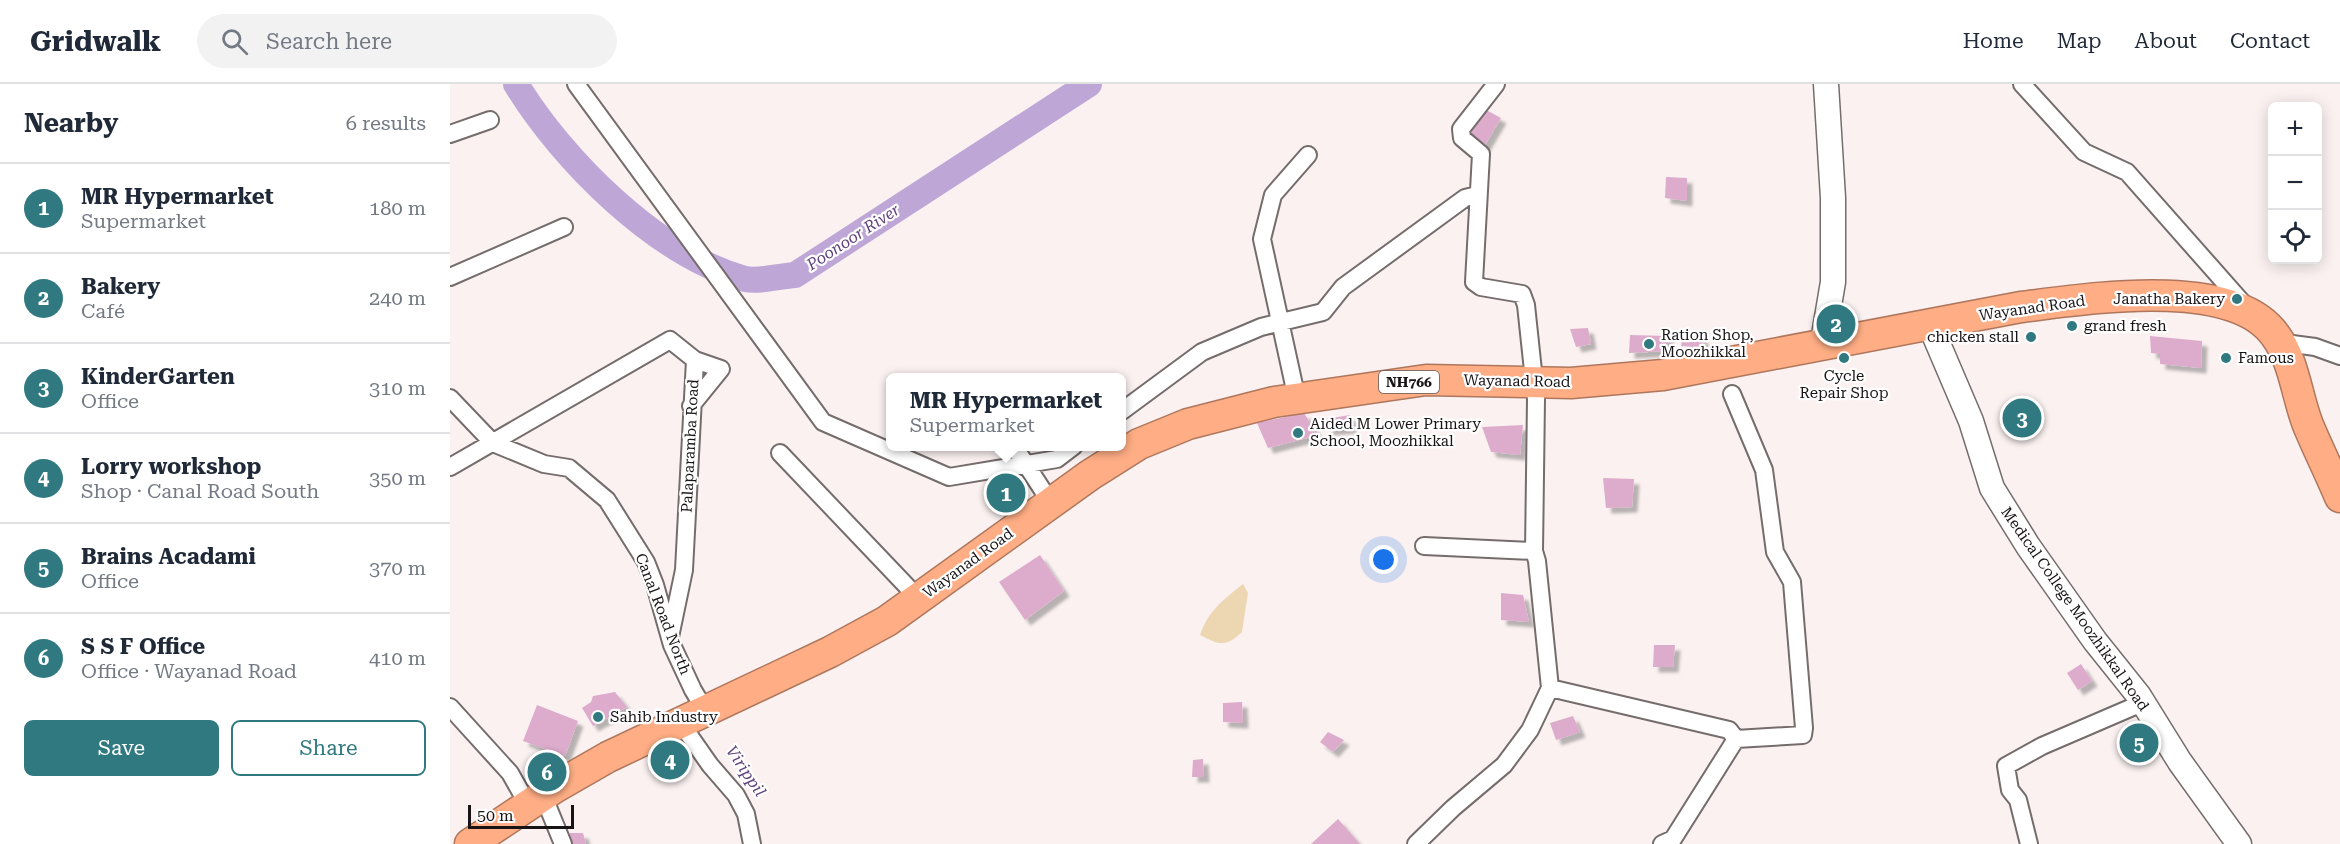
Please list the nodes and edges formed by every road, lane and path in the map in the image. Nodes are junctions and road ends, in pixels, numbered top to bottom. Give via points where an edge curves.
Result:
1 (576, 84) edge
2 (1496, 84) edge
3 (1826, 84) edge
4 (2022, 84) edge
5 (490, 120) dead end
6 (450, 134) edge
7 (1308, 155) dead end
8 (1477, 195) junction
9 (564, 226) dead end
10 (450, 277) edge
11 (2250, 313) junction
12 (1281, 321) junction
13 (1930, 325) junction
14 (2279, 342) junction
15 (1822, 347) junction
16 (2336, 349) edge
17 (695, 360) junction
18 (1532, 382) junction
19 (1732, 394) dead end
20 (450, 398) edge
21 (1297, 399) junction
22 (692, 406) junction
23 (1126, 408) edge
24 (493, 443) junction
25 (886, 450) edge
26 (889, 451) edge
27 (1017, 451) edge
28 (1068, 451) edge
29 (780, 453) dead end
30 (1027, 464) junction
31 (450, 467) edge
32 (2340, 496) edge
33 (1051, 503) junction
34 (1424, 546) dead end
35 (1533, 551) junction
36 (919, 599) junction
37 (670, 637) junction
38 (1550, 688) junction
39 (2142, 703) junction
40 (450, 707) edge
41 (693, 716) junction
42 (1736, 739) junction
43 (536, 800) junction
44 (470, 844) edge
45 (563, 844) edge
46 (752, 844) edge
47 (1416, 844) edge
48 (1662, 844) edge
49 (2029, 844) edge
50 (2239, 844) edge

1 - 25 street via 823,422
2 - 8 street via 1461,129 1462,138 1481,154
3 - 15 street via 1833,282
4 - 11 street via 2084,152 2127,172 2243,300
5 - 6 street
7 - 12 street via 1273,195 1262,239
8 - 12 street via 1465,198 1343,287 1323,312
8 - 18 street via 1474,282 1481,287 1522,294
9 - 10 street
11 - 13 highway, Wayanad Road / NH766 via 2233,304 2201,298 2144,297 2065,302
11 - 14 highway, Wayanad Road / NH766 via 2259,317
12 - 21 street
12 - 23 street via 1202,352
13 - 15 highway, Wayanad Road / NH766
13 - 39 street, Medical College Moozhikkal Road via 1971,421 1992,488 2095,642
14 - 16 street
14 - 32 highway, Wayanad Road / NH766 via 2308,425
15 - 18 highway, Wayanad Road / NH766 via 1663,375 1571,383
17 - 22 street, Palaparamba Road
17 - 22 street via 721,369
17 - 24 street, Palaparamba Road via 670,340
18 - 21 highway, Wayanad Road / NH766 via 1426,380
18 - 35 street via 1536,399
19 - 42 street via 1764,470 1775,552 1792,582 1804,728 1803,735
20 - 24 street, Canal Road North
21 - 33 highway, Wayanad Road / NH766 via 1188,424 1140,444
22 - 37 street, Palaparamba Road via 684,570
24 - 31 street, Palaparamba Road
24 - 37 street, Canal Road North via 544,464 569,468 607,500 646,562
26 - 30 street via 949,477
27 - 30 street
28 - 30 street via 1057,459
29 - 36 street
30 - 33 street
33 - 36 highway, Wayanad Road / NH766
34 - 35 street
35 - 38 street
36 - 41 highway, Wayanad Road / NH766 via 830,652
37 - 41 street, Canal Road North via 693,690
38 - 42 street via 1729,730
38 - 47 street via 1530,730 1504,765
39 - 49 street via 2042,746 2006,766
39 - 50 street, Medical College Moozhikkal Road
40 - 43 street
41 - 43 highway, Wayanad Road / NH766 via 608,757
41 - 46 street, Canal Road North via 710,765 736,795 746,814
42 - 48 street via 1673,839
43 - 44 highway, Wayanad Road / NH766
43 - 45 street

